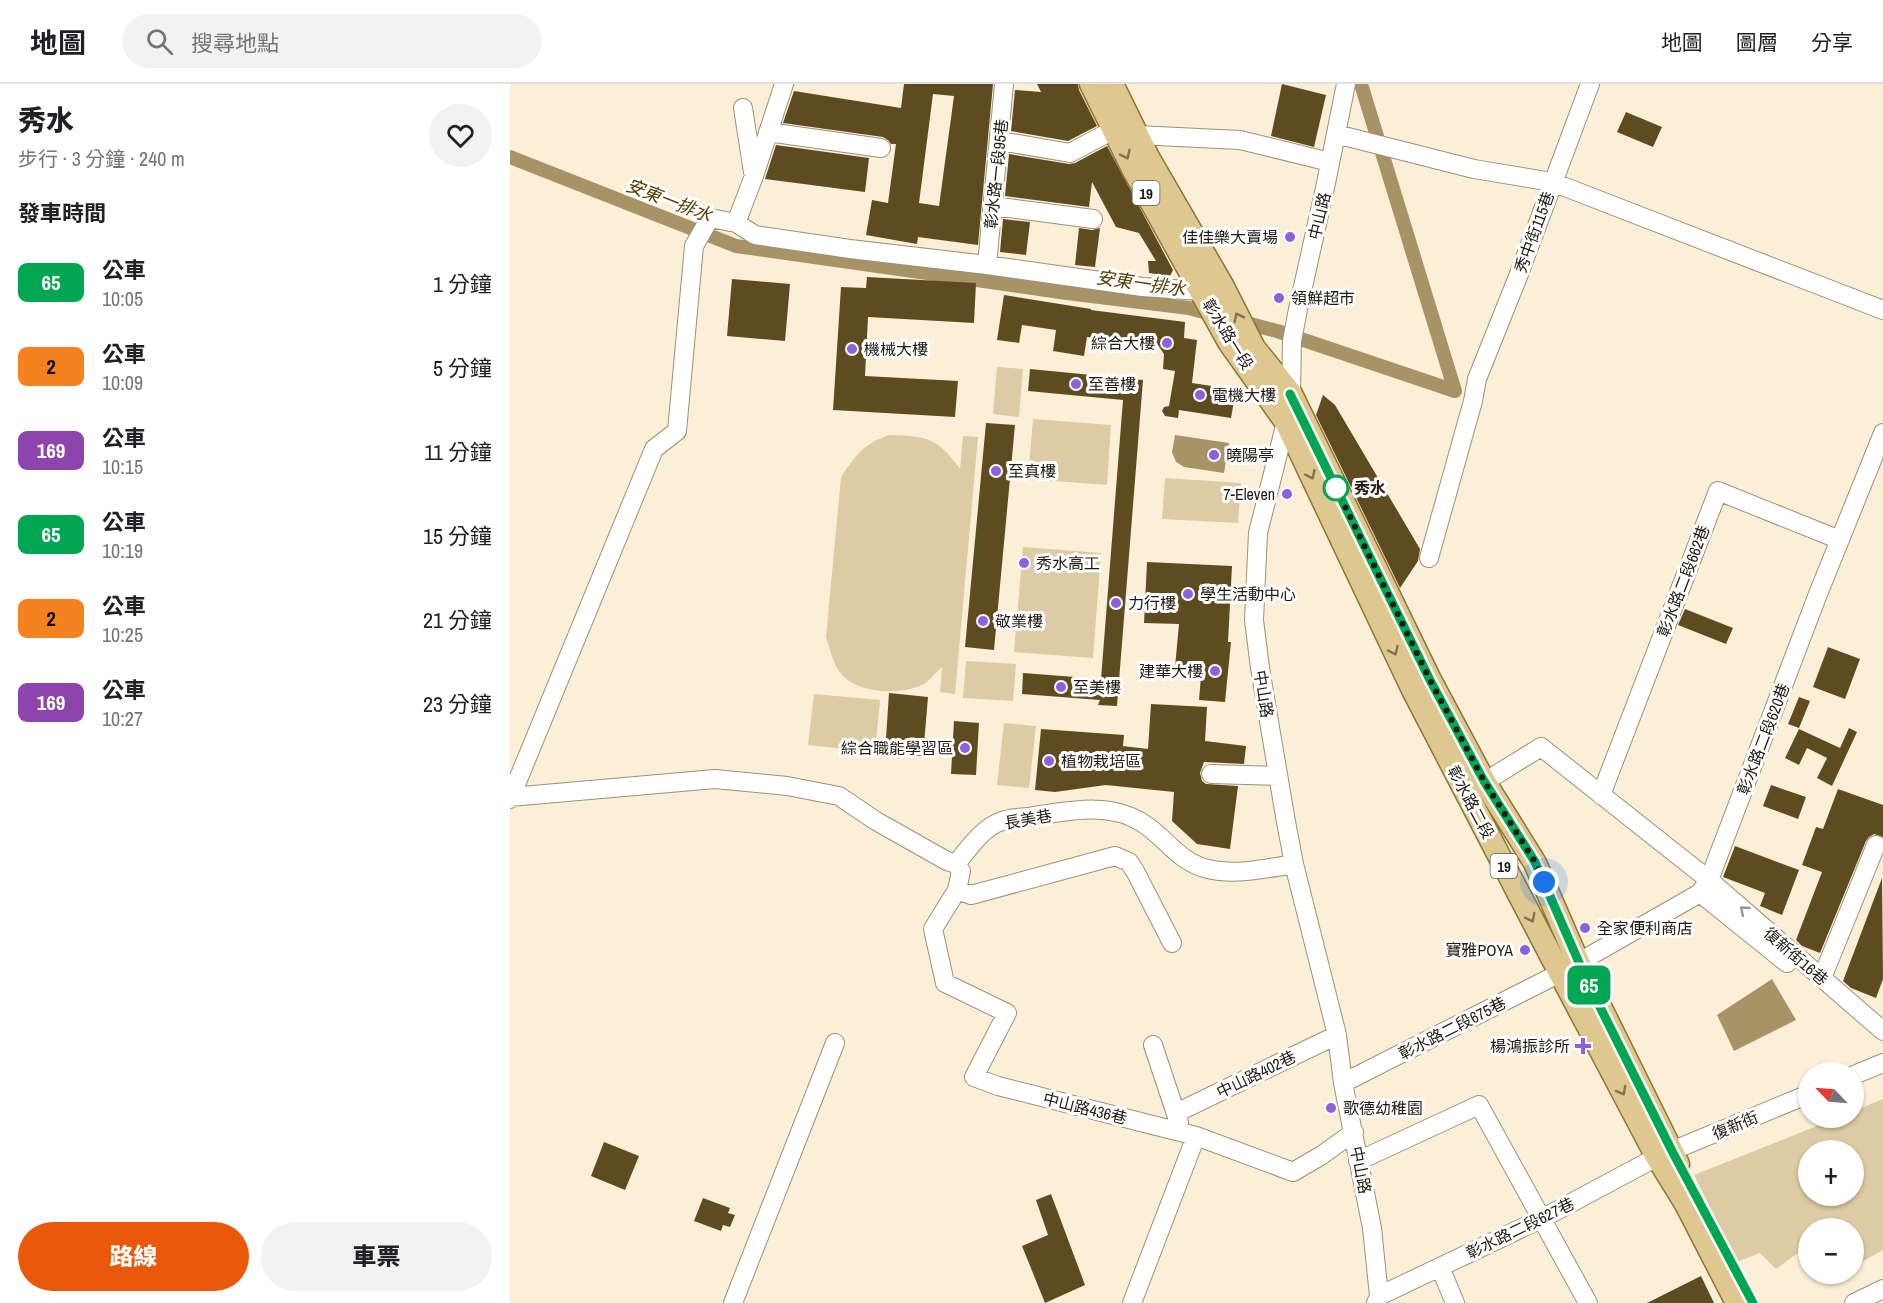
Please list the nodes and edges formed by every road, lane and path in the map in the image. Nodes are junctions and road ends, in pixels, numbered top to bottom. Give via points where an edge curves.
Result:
1 (784, 84) edge
2 (1004, 84) edge
3 (1091, 84) edge
4 (1112, 84) edge
5 (1346, 84) edge
6 (1590, 84) edge
7 (742, 108) dead end
8 (1113, 130) junction
9 (768, 132) junction
10 (1336, 134) junction
11 (1137, 135) junction
12 (1000, 141) junction
13 (881, 148) dead end
14 (1330, 162) junction
15 (754, 176) junction
16 (1552, 182) junction
17 (993, 206) junction
18 (1093, 219) dead end
19 (736, 223) junction
20 (987, 265) junction
21 (1210, 292) junction
22 (1883, 310) edge
23 (1290, 394) junction
24 (1286, 422) junction
25 (1883, 434) edge
26 (1840, 540) junction
27 (1429, 558) dead end
28 (1421, 685) junction
29 (1211, 774) dead end
30 (1278, 777) junction
31 (1475, 787) junction
32 (1601, 795) junction
33 (510, 798) edge
34 (1876, 844) dead end
35 (956, 864) junction
36 (1294, 864) junction
37 (1704, 886) junction
38 (957, 890) junction
39 (1172, 943) dead end
40 (1569, 968) junction
41 (1822, 978) junction
42 (1883, 1031) edge
43 (1336, 1035) junction
44 (1883, 1040) edge
45 (836, 1042) dead end
46 (1153, 1045) dead end
47 (1883, 1063) edge
48 (1864, 1071) edge
49 (1344, 1083) junction
50 (1798, 1099) edge
51 (1176, 1113) junction
52 (1354, 1132) junction
53 (1189, 1134) junction
54 (1663, 1155) junction
55 (1358, 1161) junction
56 (1543, 1218) junction
57 (1440, 1267) junction
58 (1883, 1289) edge
59 (1377, 1300) edge
60 (1738, 1302) edge
61 (733, 1303) edge
62 (1132, 1303) edge
63 (1455, 1303) edge
64 (1588, 1303) edge
65 (1854, 1303) edge

1 - 9 street
2 - 12 street, 彰水路一段95巷
3 - 8 main road, 彰水路一段 / 19
4 - 11 main road, 彰水路一段 / 19
5 - 10 street, 中山路
6 - 16 street, 秀中街115巷
7 - 15 street
8 - 12 street via 1070,153
8 -> 21 main road, 彰水路一段 / 19
9 - 13 street
9 - 15 street
10 - 14 street, 中山路
10 - 16 street via 1474,170
11 - 14 street via 1240,140
11 - 21 main road, 彰水路一段 / 19
12 - 17 street, 彰水路一段95巷
14 - 23 street, 中山路 via 1292,341
15 - 19 street
16 - 22 street
16 - 27 street, 秀中街115巷 via 1477,379
17 - 18 street
17 - 20 street, 彰水路一段95巷
19 - 20 street via 755,235
19 - 33 street via 710,218 694,246 677,431 654,449
20 - 21 street via 1143,287
23 -> 21 main road, 彰水路一段 / 19
21 - 24 main road, 彰水路一段 / 19 via 1229,342
23 - 24 street, 中山路
23 - 28 main road, 彰水路二段 / 19
24 -> 28 main road, 彰水路二段 / 19
24 - 30 street, 中山路 via 1258,533 1254,620
25 - 26 street, 彰水路二段620巷
26 - 32 street, 彰水路二段662巷 via 1718,491
26 - 37 street, 彰水路二段620巷
28 - 31 main road, 彰水路二段 / 19
29 - 30 street
30 - 36 street, 中山路
31 - 32 street via 1542,747
31 - 40 main road, 彰水路二段 / 19
32 - 37 street
33 - 35 street via 714,779 787,786 839,796 876,821
34 - 41 street
35 - 36 street, 長美巷 via 975,838 1001,821 1105,809 1129,815 1168,843 1184,860 1208,870 1236,872
35 - 38 street via 961,871
36 - 43 street, 中山路
37 - 40 street
41 -> 37 street, 復新街16巷
37 - 44 street
38 - 39 street via 971,895 1115,856 1129,862 1135,871
38 - 53 street, 中山路436巷 via 933,929 945,982 1007,1013 974,1077
40 - 49 street, 彰水路二段675巷
40 - 54 main road, 彰水路二段 / 19
41 - 42 street, 復新街16巷
43 - 49 street, 中山路
43 - 51 street, 中山路402巷
45 - 61 street
46 - 51 street
47 - 48 street
49 - 52 street, 中山路
50 - 54 street, 復新街
51 - 53 street
52 - 53 street, 中山路436巷 via 1293,1172
52 - 55 street, 中山路
53 - 62 street
54 - 56 street, 彰水路二段627巷
54 - 60 main road, 彰水路二段 / 19
55 - 56 street via 1479,1105
55 - 59 street, 中山路 via 1372,1228
56 - 57 street, 彰水路二段627巷
56 - 64 street
57 - 59 street, 彰水路二段627巷
57 - 63 street
58 - 65 street

